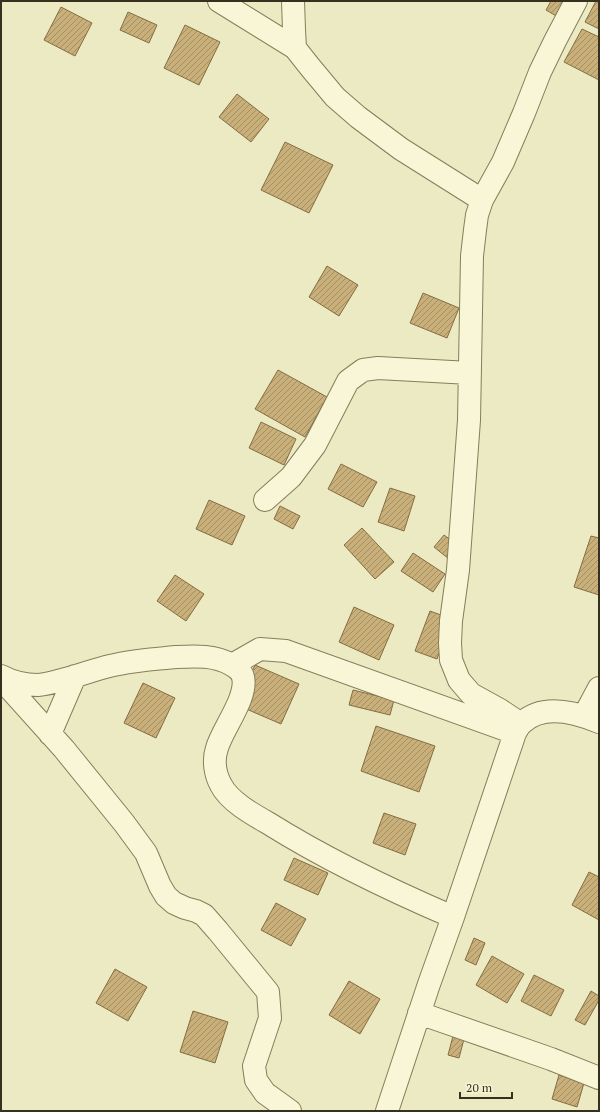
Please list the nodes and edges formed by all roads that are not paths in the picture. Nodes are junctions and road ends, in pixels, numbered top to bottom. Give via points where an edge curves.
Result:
1 (220, 1) edge
2 (293, 1) edge
3 (576, 1) edge
4 (296, 48) junction
5 (482, 200) junction
6 (470, 373) junction
7 (265, 500) dead end
8 (232, 665) junction
9 (75, 676) junction
10 (1, 678) edge
11 (599, 688) edge
12 (592, 719) edge
13 (518, 728) junction
14 (50, 734) junction
15 (453, 917) junction
16 (419, 1013) junction
17 (599, 1078) edge
18 (290, 1111) edge
19 (387, 1111) edge

1 - 4 street
2 - 4 street
3 - 5 street via 540,72 503,162
4 - 5 street via 335,97 358,117 401,149
5 - 6 street via 477,215 472,256
6 - 7 street via 378,368 363,370 348,381 315,446 291,477
6 - 13 street via 464,497 451,621 451,660 459,680 470,694 500,710
8 - 9 street via 202,656 149,659
8 - 13 street via 260,649 286,651
8 - 15 street via 243,676 244,687 217,747 215,760 221,786 230,797 322,855
9 - 10 street via 38,685
9 - 14 street
10 - 14 street
11 - 12 street
12 - 13 street via 567,712 547,711 531,715
13 - 15 street
14 - 18 street via 146,853 166,896 174,903 204,915 268,992 270,1018 254,1066 256,1080 265,1093
15 - 16 street
16 - 17 street
16 - 19 street

